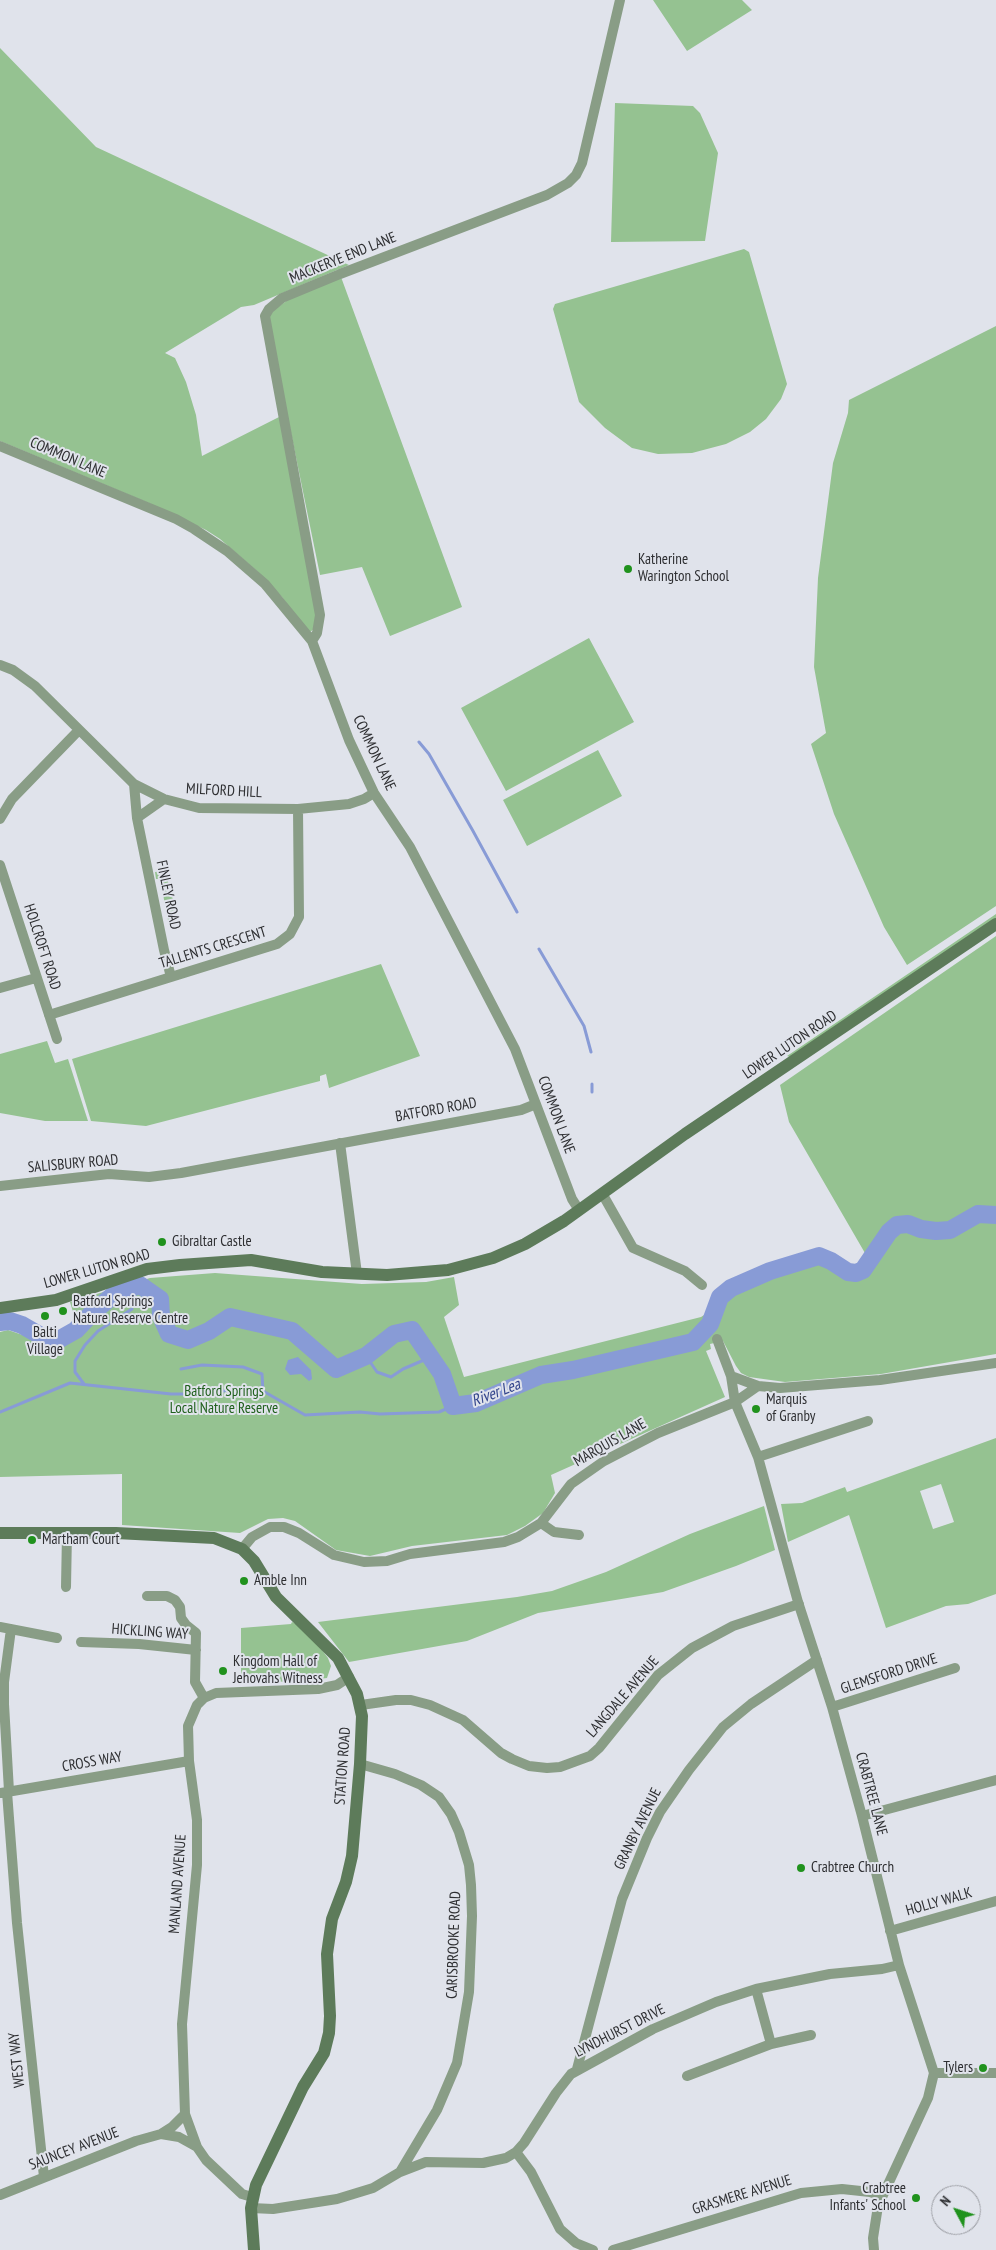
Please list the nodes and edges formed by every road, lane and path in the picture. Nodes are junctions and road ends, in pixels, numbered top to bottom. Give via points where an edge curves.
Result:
1 (620, 0) edge
2 (0, 446) edge
3 (312, 642) junction
4 (0, 665) edge
5 (78, 731) junction
6 (134, 784) junction
7 (374, 792) junction
8 (164, 799) junction
9 (2, 807) edge
10 (298, 808) junction
11 (137, 818) junction
12 (0, 819) edge
13 (0, 865) edge
14 (996, 924) edge
15 (172, 976) junction
16 (36, 978) junction
17 (0, 988) edge
18 (48, 1014) junction
19 (57, 1039) dead end
20 (536, 1104) junction
21 (340, 1143) junction
22 (219, 1164) joint
23 (0, 1186) edge
24 (603, 1195) junction
25 (579, 1210) junction
26 (357, 1274) junction
27 (702, 1285) dead end
28 (0, 1308) edge
29 (717, 1339) dead end
30 (996, 1363) edge
31 (731, 1376) junction
32 (758, 1386) junction
33 (735, 1402) junction
34 (868, 1421) dead end
35 (758, 1457) junction
36 (541, 1524) junction
37 (0, 1532) edge
38 (67, 1533) junction
39 (579, 1535) dead end
40 (242, 1549) junction
41 (66, 1587) dead end
42 (147, 1596) dead end
43 (799, 1604) junction
44 (0, 1628) edge
45 (11, 1629) junction
46 (57, 1638) dead end
47 (81, 1642) dead end
48 (196, 1650) junction
49 (817, 1660) junction
50 (955, 1668) dead end
51 (349, 1677) junction
52 (204, 1698) junction
53 (361, 1705) junction
54 (832, 1708) junction
55 (190, 1761) junction
56 (360, 1764) junction
57 (996, 1780) edge
58 (5, 1792) edge
59 (862, 1816) junction
60 (996, 1901) edge
61 (890, 1932) junction
62 (899, 1965) junction
63 (756, 1989) junction
64 (811, 2035) dead end
65 (770, 2044) junction
66 (577, 2070) junction
67 (934, 2073) junction
68 (996, 2073) edge
69 (687, 2076) dead end
70 (185, 2114) junction
71 (161, 2134) junction
72 (197, 2147) junction
73 (516, 2152) junction
74 (400, 2172) junction
75 (44, 2177) junction
76 (0, 2195) edge
77 (882, 2196) junction
78 (252, 2203) junction
79 (254, 2250) edge
80 (593, 2250) edge
81 (613, 2250) edge
82 (874, 2250) edge

1 - 3 street, MACKERYE END LANE via 582,163 568,183 547,195 282,298 264,316 320,615
2 - 3 street, COMMON LANE via 194,529 227,551 265,584
3 - 7 street, COMMON LANE via 349,740
4 - 5 street, MILFORD HILL via 13,670 34,686
5 - 6 street, MILFORD HILL
5 - 9 street
6 - 8 street, MILFORD HILL
6 - 11 street, FINLEY ROAD
7 - 10 street, MILFORD HILL via 349,804
7 - 20 street, COMMON LANE via 410,846 467,955 515,1049
8 - 10 street, MILFORD HILL via 199,808
8 - 11 street
9 - 12 street
10 - 15 street, TALLENTS CRESCENT via 299,917 290,934 277,944
11 - 15 street, FINLEY ROAD
13 - 16 street, HOLCROFT ROAD
14 - 24 main road, LOWER LUTON ROAD via 685,1134
15 - 18 street, TALLENTS CRESCENT
16 - 17 street
16 - 18 street, HOLCROFT ROAD
18 - 19 street, HOLCROFT ROAD
20 - 21 street, BATFORD ROAD via 521,1110
20 - 25 street, COMMON LANE
21 - 22 street, BATFORD ROAD
21 - 26 street
22 - 23 street, SALISBURY ROAD via 149,1177 109,1174
24 - 25 main road, LOWER LUTON ROAD
24 - 27 street via 634,1248 686,1271
25 - 26 main road, LOWER LUTON ROAD via 525,1244 471,1265 426,1273
26 - 28 main road, LOWER LUTON ROAD via 322,1272 251,1260 198,1263 147,1269 56,1300
29 - 31 street, CRABTREE LANE
30 - 32 street via 880,1380 780,1388
31 - 32 street
31 - 33 street, CRABTREE LANE
32 - 33 street, MARQUIS LANE
33 - 35 street, CRABTREE LANE
33 - 36 street, MARQUIS LANE via 658,1433 604,1461 571,1484
34 - 35 street
35 - 43 street, CRABTREE LANE
36 - 39 street via 554,1532
36 - 40 street, MARQUIS LANE via 504,1542 423,1552 377,1562 344,1559 284,1527 261,1531
37 - 38 main road, STATION ROAD
38 - 40 main road, STATION ROAD via 214,1538
38 - 41 street
40 - 51 main road, STATION ROAD via 254,1561 276,1597 338,1658
42 - 48 street via 167,1596 176,1600 181,1618 196,1633
43 - 49 street, CRABTREE LANE
43 - 53 street, LANGDALE AVENUE via 733,1626 692,1648 653,1680 599,1748 590,1756 570,1764 547,1768 512,1760 463,1720 430,1704 396,1700
44 - 45 street
45 - 46 street
45 - 58 street, WEST WAY via 4,1682
47 - 48 street, HICKLING WAY
48 - 52 street, HICKLING WAY via 195,1682
49 - 54 street, CRABTREE LANE
49 - 66 street, GRANBY AVENUE via 723,1727 688,1770 660,1812 622,1899
50 - 54 street, GLEMSFORD DRIVE
51 - 52 street via 337,1685 318,1689 224,1692
51 - 53 main road, STATION ROAD
52 - 55 street, MANLAND AVENUE via 193,1711 188,1726
53 - 56 main road, STATION ROAD
54 - 59 street, CRABTREE LANE
55 - 58 street, CROSS WAY
55 - 70 street, MANLAND AVENUE via 197,1820 197,1856 182,2024
56 - 74 street, CARISBROOKE ROAD via 395,1774 440,1797 459,1832 471,1885 469,1992 456,2062 438,2110
56 - 78 main road, STATION ROAD via 352,1856 332,1919 327,1954 329,2033 324,2053 256,2185
57 - 59 street
58 - 75 street, WEST WAY
59 - 61 street, CRABTREE LANE
60 - 61 street, HOLLY WALK
61 - 62 street, CRABTREE LANE
62 - 63 street, LYNDHURST DRIVE via 822,1975
62 - 67 street, CRABTREE LANE
63 - 65 street
63 - 66 street, LYNDHURST DRIVE via 653,2029
64 - 65 street
65 - 69 street
66 - 73 street, LYNDHURST DRIVE via 560,2088
67 - 68 street
67 - 77 street via 928,2098
70 - 71 street, SAUNCEY AVENUE
70 - 72 street, MANLAND AVENUE
71 - 72 street via 179,2137
71 - 75 street, SAUNCEY AVENUE
72 - 78 street, MANLAND AVENUE via 218,2172
73 - 74 street via 491,2162 426,2162
73 - 80 street via 531,2172 560,2229 576,2244
74 - 78 street via 373,2188 337,2199 273,2209
75 - 76 street, SAUNCEY AVENUE
77 - 81 street, GRASMERE AVENUE via 842,2189 801,2193
77 - 82 street via 875,2218
78 - 79 main road, STATION ROAD

